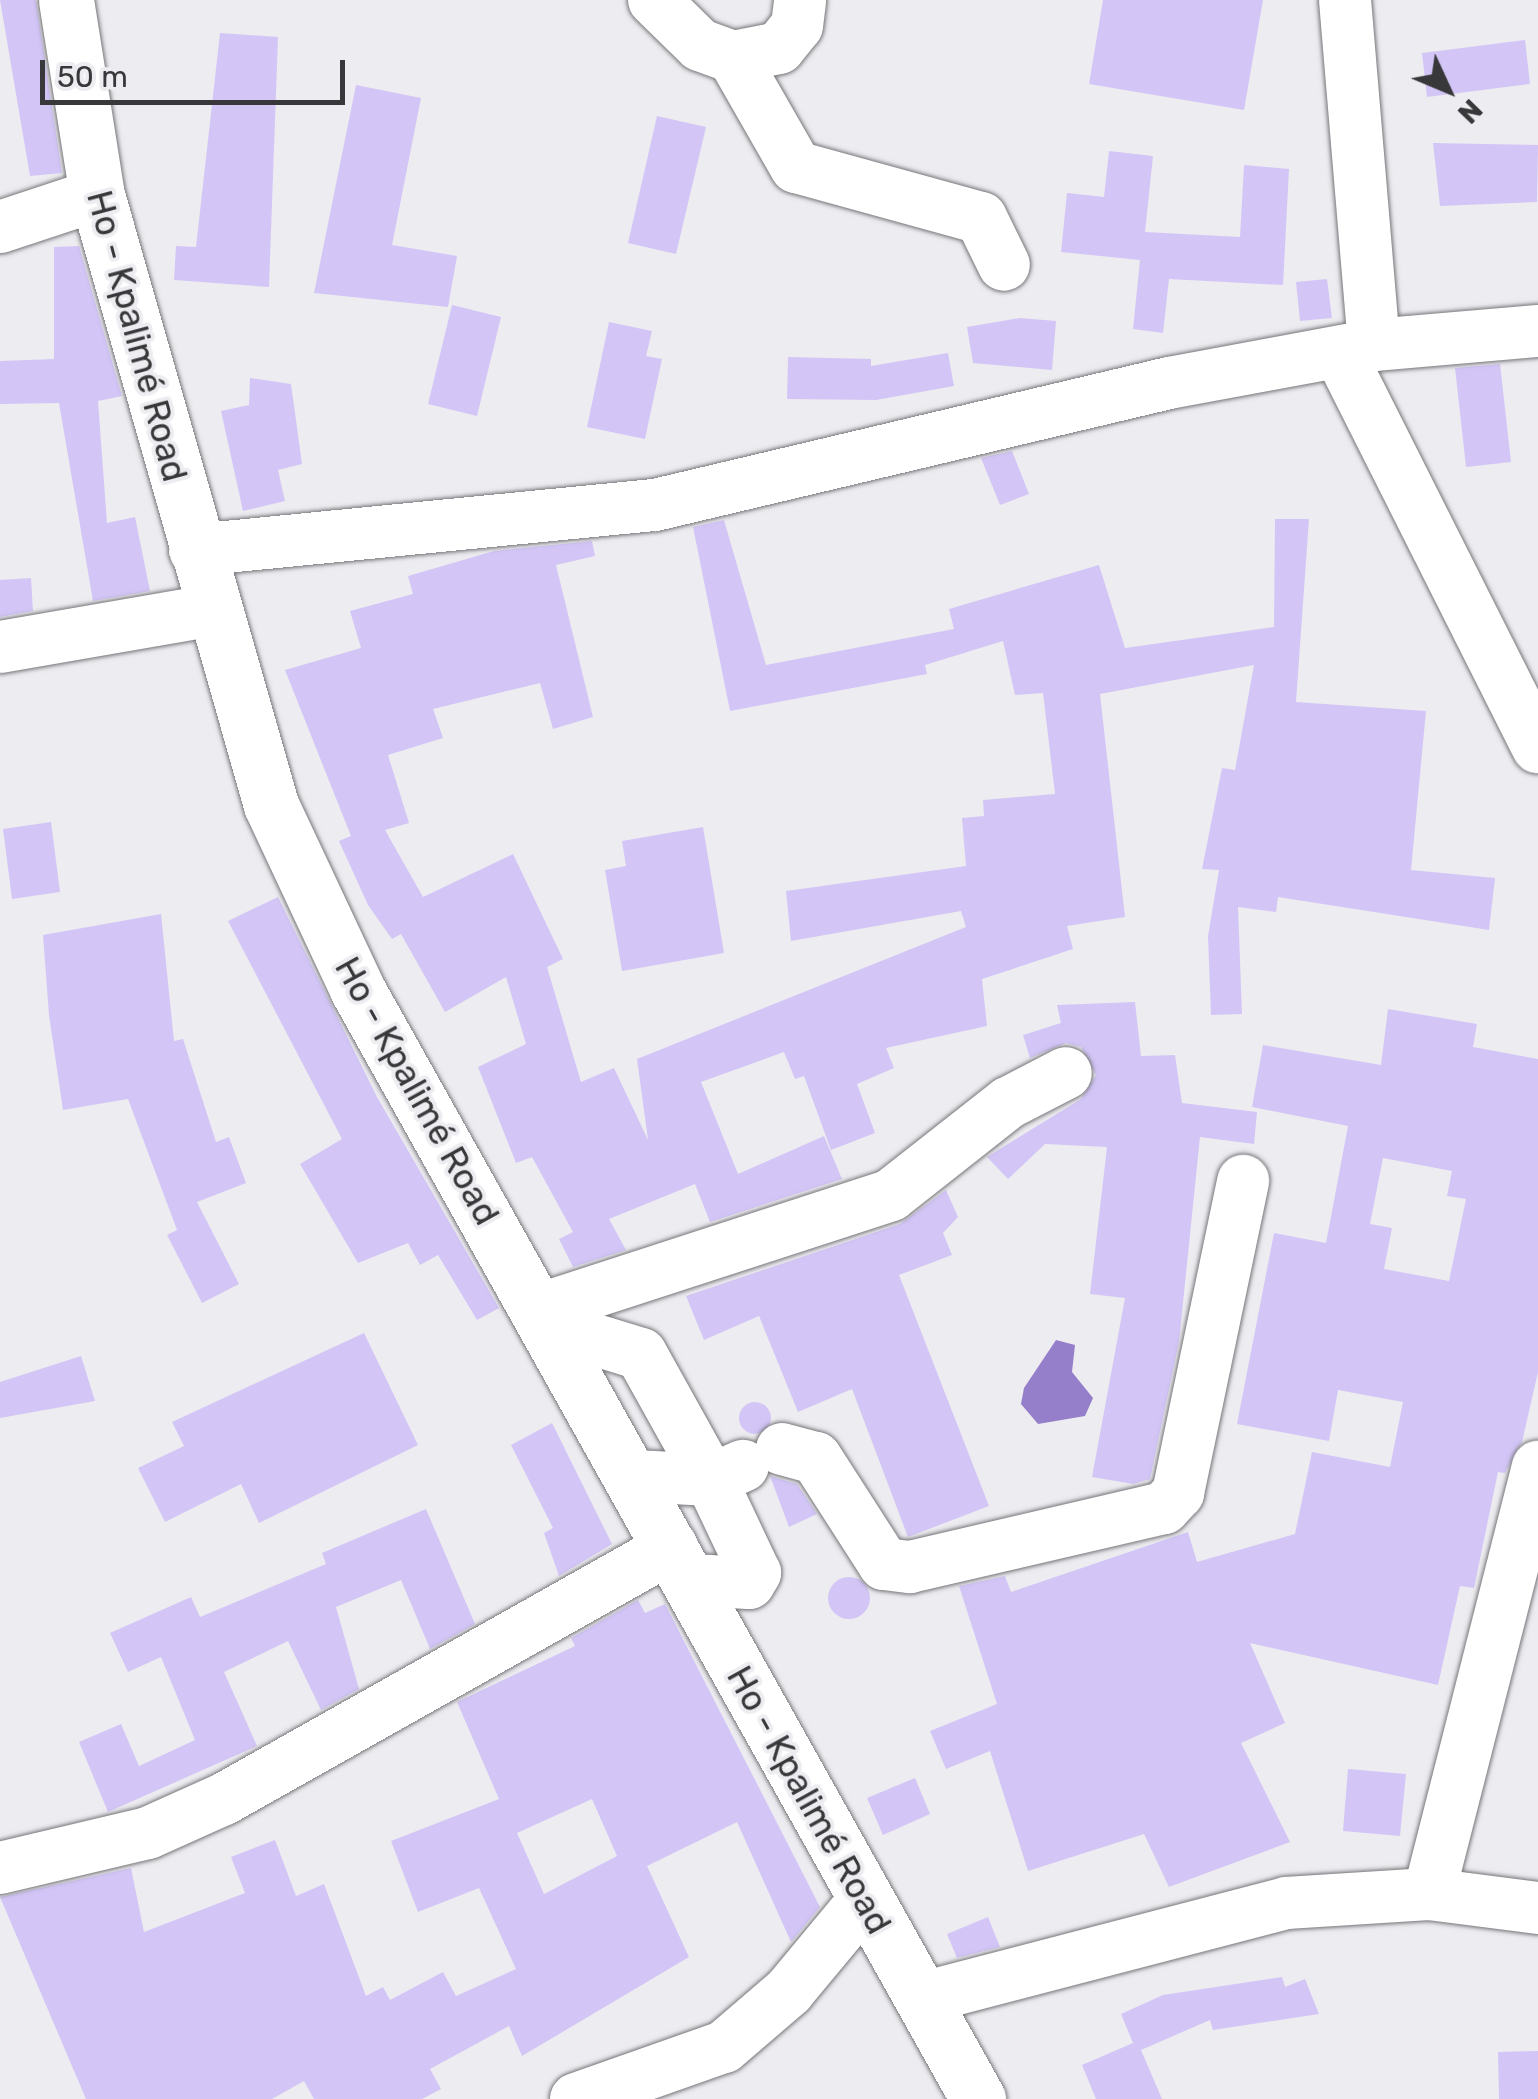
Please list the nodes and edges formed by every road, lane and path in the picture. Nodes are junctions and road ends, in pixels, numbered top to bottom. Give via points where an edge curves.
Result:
1 (66, 0) edge
2 (654, 0) edge
3 (800, 0) edge
4 (1346, 0) edge
5 (733, 57) junction
6 (96, 195) junction
7 (0, 228) edge
8 (1004, 265) dead end
9 (1538, 331) edge
10 (1358, 350) junction
11 (194, 550) junction
12 (208, 611) junction
13 (0, 646) edge
14 (1538, 746) edge
15 (1066, 1073) dead end
16 (1243, 1181) dead end
17 (546, 1317) junction
18 (750, 1463) junction
19 (1538, 1467) edge
20 (634, 1476) junction
21 (681, 1563) junction
22 (0, 1868) edge
23 (1429, 1894) junction
24 (862, 1903) junction
25 (1538, 1908) edge
26 (922, 1998) junction
27 (576, 2099) edge
28 (978, 2099) edge

1 - 6 main road, Ho - Kpalimé Road
2 - 5 street via 700,45
3 - 5 street via 780,48
4 - 10 street
5 - 8 street via 796,167 981,218
6 - 7 street
6 - 11 main road, Ho - Kpalimé Road
9 - 10 street
10 - 11 street via 1169,383 654,506
10 - 14 street
11 - 12 main road, Ho - Kpalimé Road
12 - 13 street
12 - 17 main road, Ho - Kpalimé Road via 271,805 356,989
15 - 17 street via 1008,1102 891,1196
16 - 18 street via 1178,1493 1164,1508 910,1568 884,1564 816,1458
17 - 18 street via 641,1354
17 - 20 main road, Ho - Kpalimé Road
18 - 20 street
18 - 21 street via 755,1573 749,1583
19 - 23 street
20 - 21 main road, Ho - Kpalimé Road
21 - 22 street via 224,1799 148,1833
21 - 24 main road, Ho - Kpalimé Road
23 - 25 street
23 - 26 street via 1286,1903
24 - 26 main road, Ho - Kpalimé Road
24 - 27 street via 789,1991 724,2047
26 - 28 main road, Ho - Kpalimé Road

